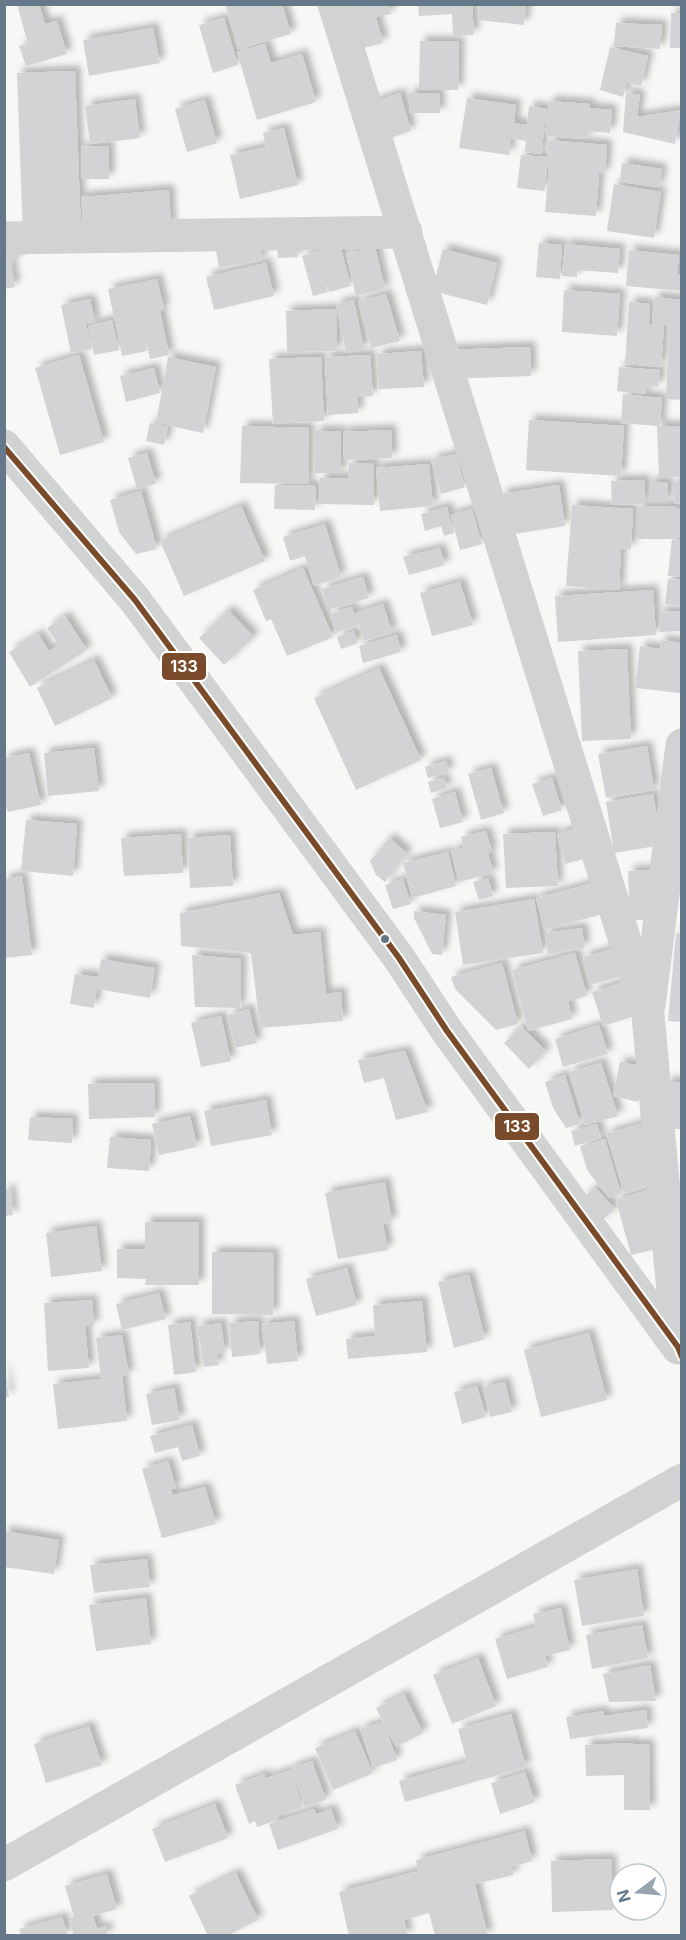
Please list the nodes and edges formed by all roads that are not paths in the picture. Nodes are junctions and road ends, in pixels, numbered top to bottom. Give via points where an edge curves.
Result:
1 (334, 4) edge
2 (406, 232) junction
3 (4, 238) edge
4 (4, 446) edge
5 (681, 745) edge
6 (648, 1015) junction
7 (680, 1353) edge
8 (681, 1480) edge
9 (4, 1865) edge

1 - 2 street
2 - 3 street
2 - 6 street
4 - 7 street via 135,600 399,958 447,1031
5 - 6 street
6 - 7 street
8 - 9 street

